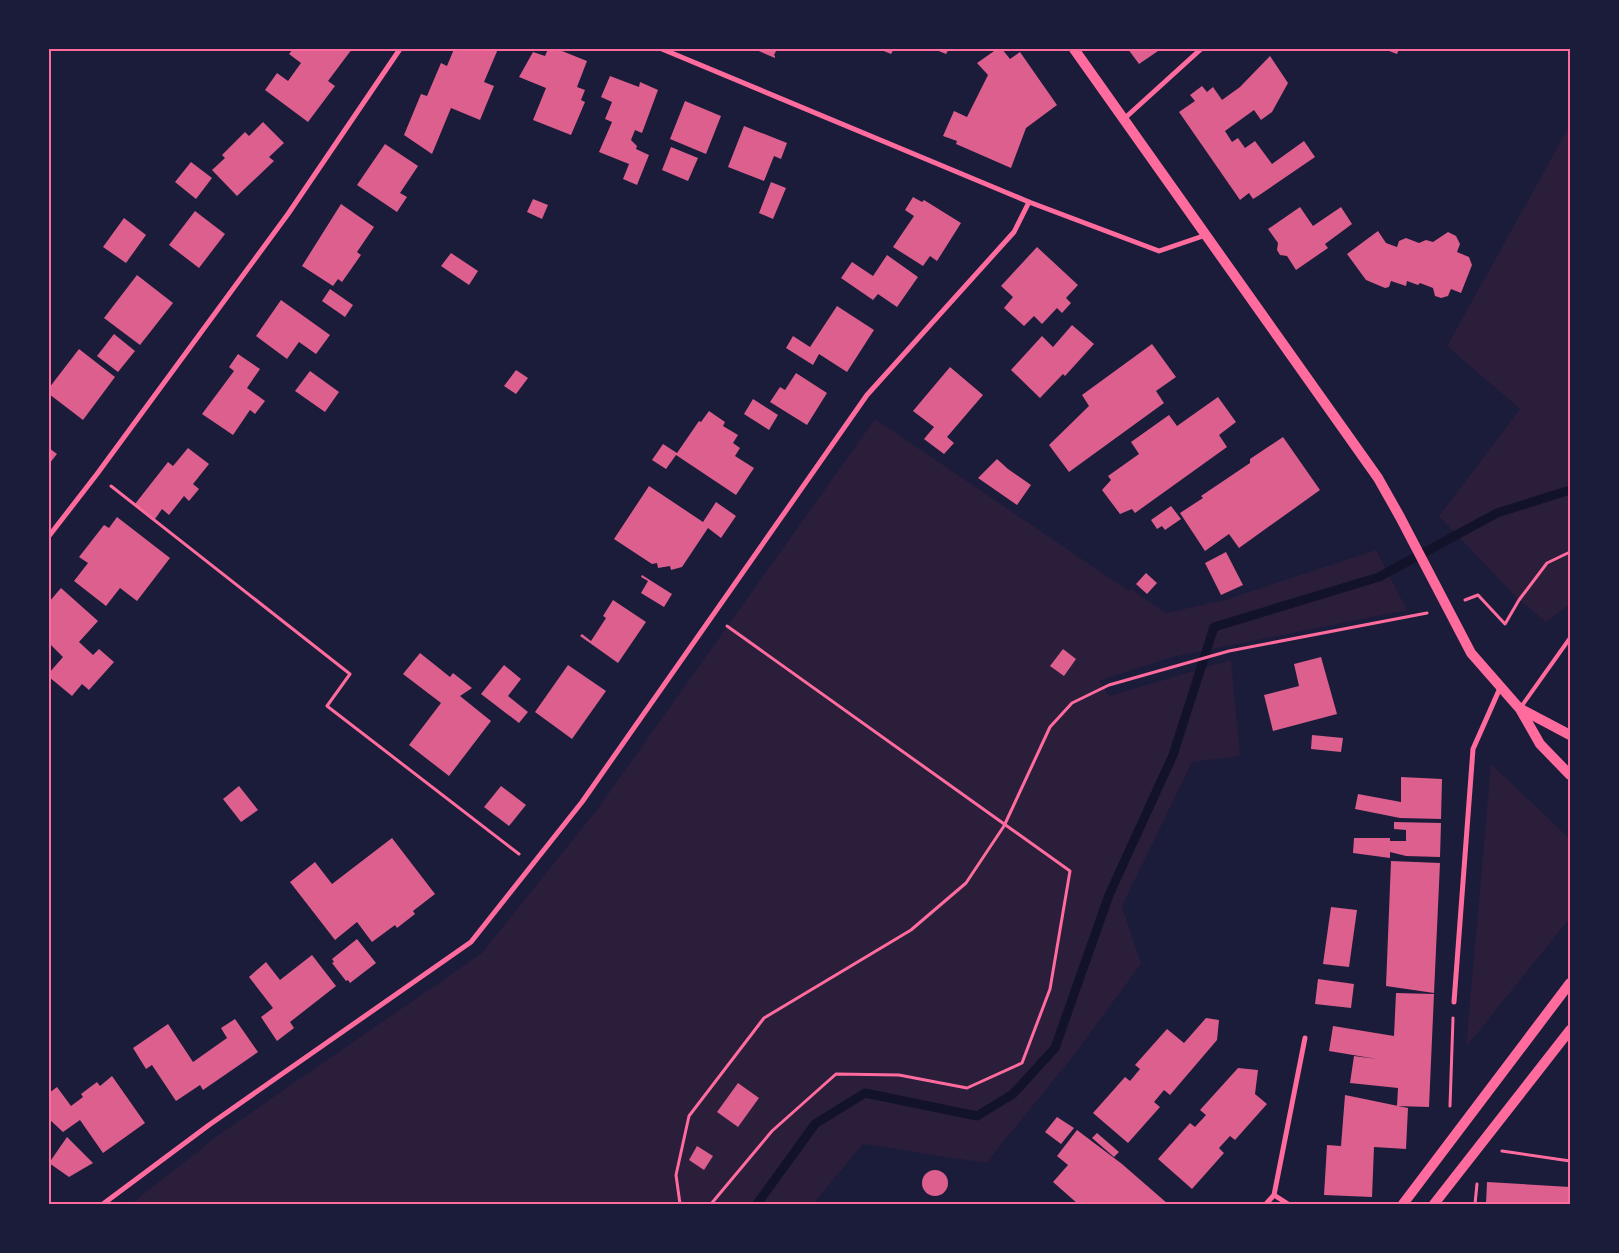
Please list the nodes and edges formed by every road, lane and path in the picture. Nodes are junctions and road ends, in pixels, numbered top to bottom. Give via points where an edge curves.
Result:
1 (400, 49) edge
2 (662, 49) edge
3 (1074, 49) edge
4 (1201, 49) edge
5 (1125, 118) junction
6 (1029, 202) junction
7 (1207, 235) junction
8 (97, 474) junction
9 (49, 536) edge
10 (1570, 552) edge
11 (1446, 607) junction
12 (712, 615) junction
13 (1570, 638) edge
14 (1500, 688) junction
15 (1520, 709) junction
16 (1570, 735) edge
17 (1570, 775) edge
18 (1004, 826) junction
19 (533, 865) junction
20 (1570, 982) edge
21 (1454, 1002) joint
22 (1570, 1030) edge
23 (1305, 1038) dead end
24 (1457, 1132) junction
25 (1480, 1148) junction
26 (1570, 1161) edge
27 (1274, 1195) junction
28 (103, 1204) edge
29 (680, 1204) edge
30 (711, 1204) edge
31 (1266, 1204) edge
32 (1288, 1204) edge
33 (1403, 1204) edge
34 (1434, 1204) edge

1 - 8 street via 288,214
2 - 6 street
3 - 5 main road
4 - 5 street
5 - 7 main road
6 - 7 street via 1159,251
6 - 12 street via 1014,232 867,395
7 - 11 main road via 1378,478
8 - 9 street
8 - 19 path via 350,674 327,706
10 - 11 path via 1547,563 1505,624 1478,595
11 - 14 main road via 1471,653
11 - 18 path via 1418,616 1229,651 1109,684 1072,703 1050,727
12 - 18 path
12 - 19 street via 582,802
13 - 15 lane
14 - 15 main road
14 - 21 street via 1473,749
15 - 16 main road
15 - 17 main road via 1540,744
18 - 29 path via 966,883 911,930 764,1018 689,1116 676,1175
18 - 30 path via 1070,871 1050,989 1022,1063 967,1088 899,1075 836,1074 772,1131
19 - 28 street via 471,942 209,1125
20 - 24 main road
21 - 24 path via 1449,1122
22 - 25 main road
23 - 27 street
24 - 33 main road
25 - 26 path
25 - 34 main road
27 - 31 street
27 - 32 street

